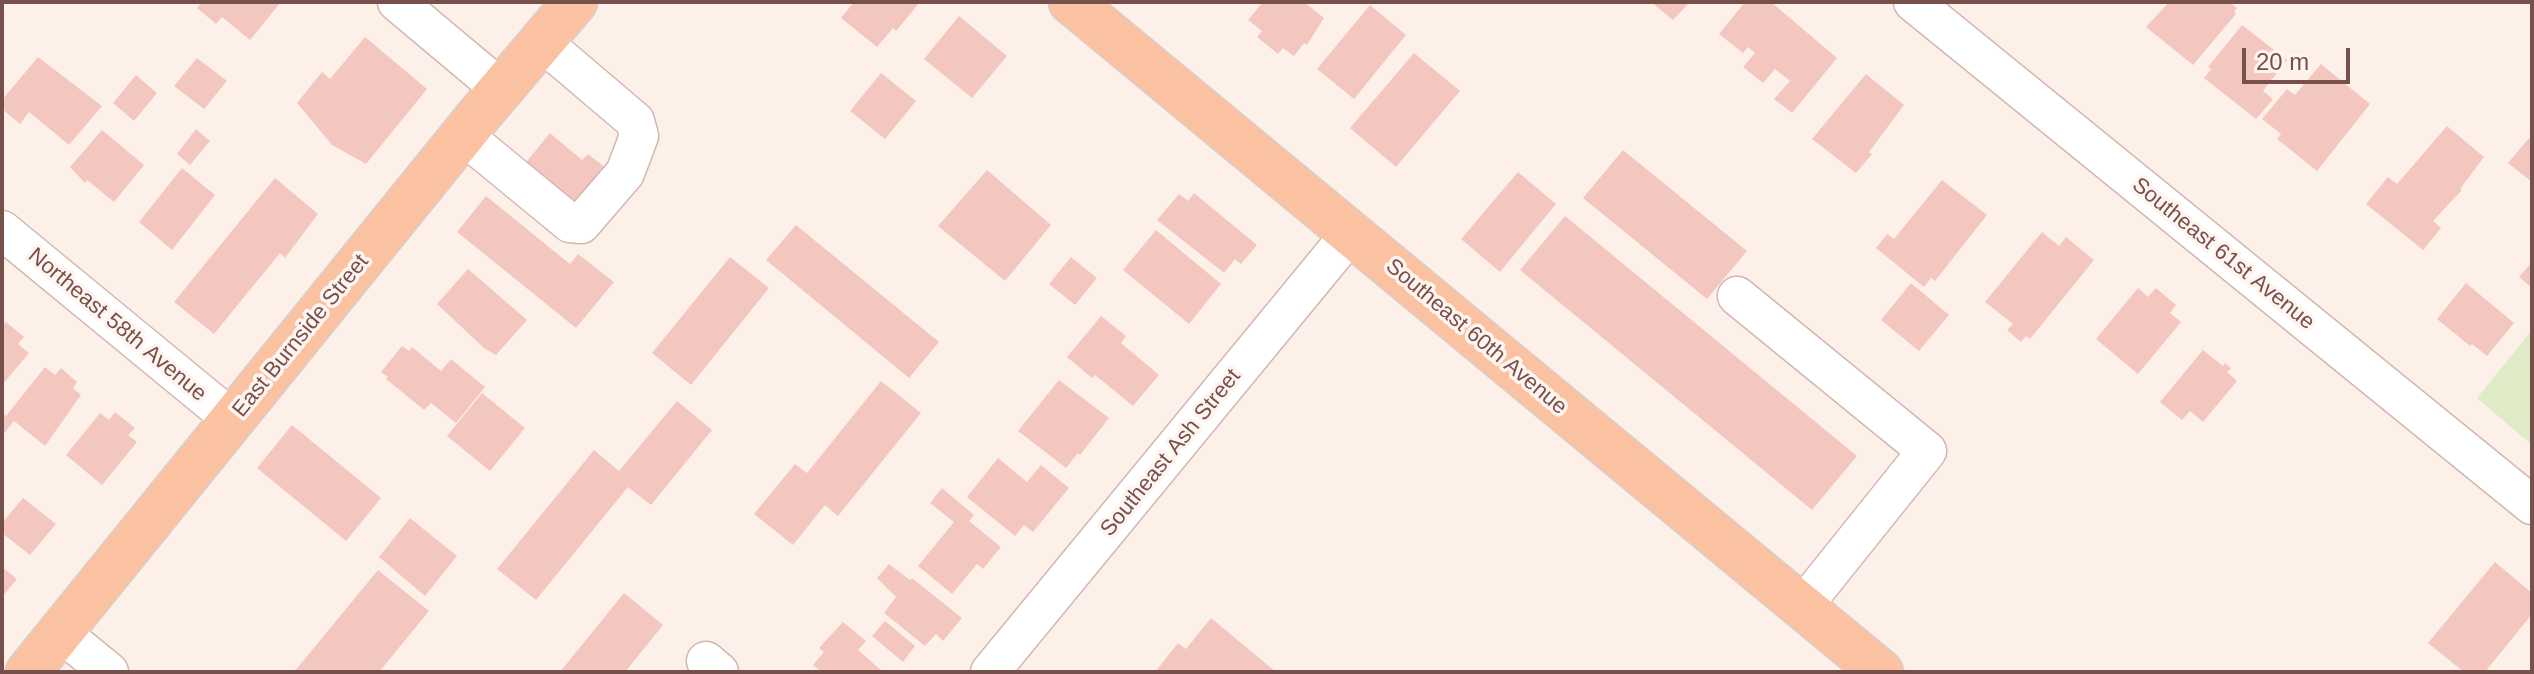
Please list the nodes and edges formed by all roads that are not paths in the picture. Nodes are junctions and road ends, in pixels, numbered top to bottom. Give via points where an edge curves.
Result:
1 (397, 2) edge
2 (575, 2) edge
3 (1071, 2) edge
4 (1913, 2) edge
5 (542, 42) junction
6 (502, 90) junction
7 (463, 135) junction
8 (2, 230) edge
9 (1351, 233) junction
10 (1737, 296) dead end
11 (233, 420) junction
12 (2532, 505) edge
13 (1802, 607) junction
14 (60, 632) junction
15 (28, 672) edge
16 (109, 672) edge
17 (990, 672) edge
18 (1881, 672) edge

1 - 6 street
2 - 5 main road, East Burnside Street
3 - 9 main road, Southeast 60th Avenue
4 - 12 street, Southeast 61st Avenue
5 - 6 main road, East Burnside Street
5 - 7 street via 635,121 639,136 625,173 581,224 570,223
6 - 7 main road, East Burnside Street
7 - 11 main road, East Burnside Street
8 - 11 street, Northeast 58th Avenue
9 - 13 main road, Southeast 60th Avenue
9 - 17 street, Southeast Ash Street
10 - 13 street via 1927,451
11 - 14 main road, East Burnside Street
13 - 18 main road, Southeast 60th Avenue
14 - 15 main road, East Burnside Street
14 - 16 street

